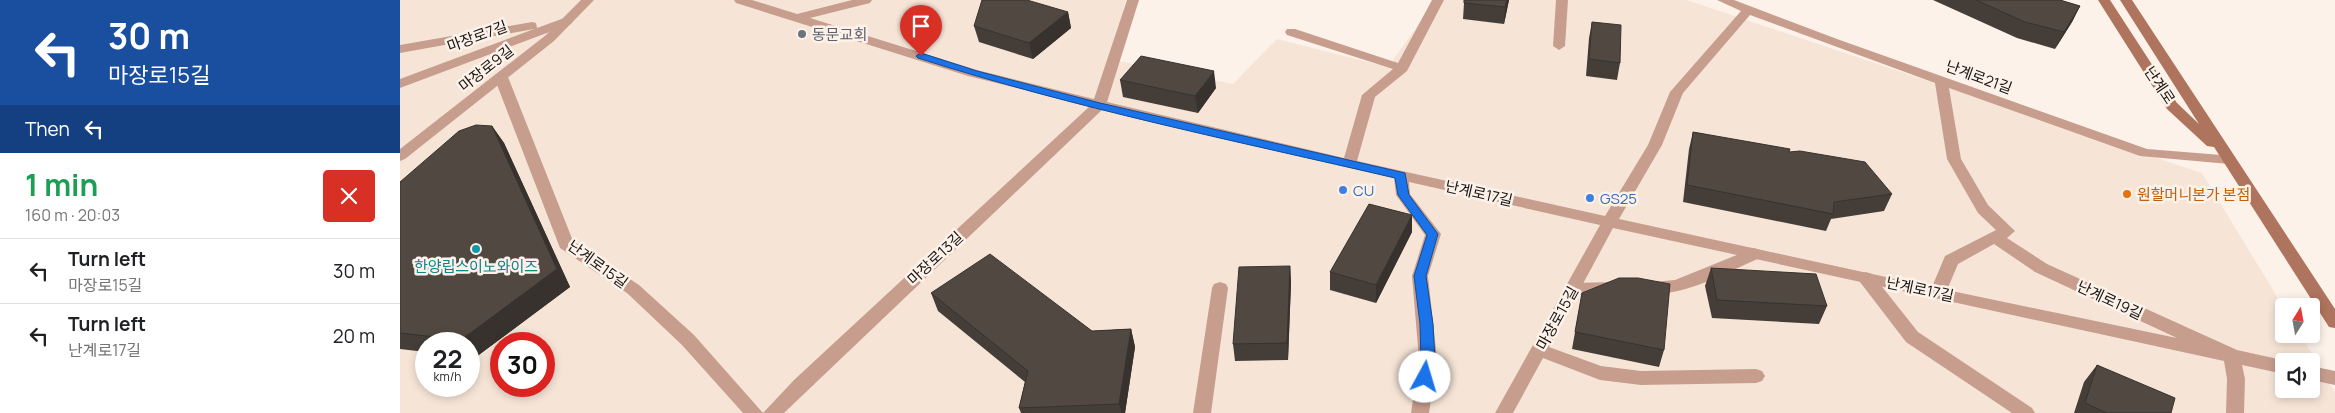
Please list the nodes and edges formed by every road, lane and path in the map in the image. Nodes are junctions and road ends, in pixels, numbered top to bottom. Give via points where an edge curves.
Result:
1 (588, 0) edge
2 (866, 0) edge
3 (1133, 0) edge
4 (1438, 0) edge
5 (1562, 0) edge
6 (1723, 0) edge
7 (2104, 0) edge
8 (2126, 0) edge
9 (751, 1) edge
10 (1748, 10) junction
11 (799, 17) junction
12 (567, 21) junction
13 (1291, 32) dead end
14 (1559, 46) dead end
15 (400, 49) edge
16 (1402, 68) junction
17 (501, 76) junction
18 (1942, 81) junction
19 (400, 84) edge
20 (1099, 106) junction
21 (400, 156) edge
22 (2229, 159) junction
23 (1349, 164) junction
24 (1401, 176) junction
25 (1609, 222) junction
26 (1995, 237) junction
27 (1754, 254) junction
28 (1866, 278) junction
29 (1220, 288) dead end
30 (1573, 288) junction
31 (1938, 293) junction
32 (2335, 322) edge
33 (1539, 350) junction
34 (2230, 355) junction
35 (2275, 365) edge
36 (2320, 374) edge
37 (1756, 376) dead end
38 (2335, 378) edge
39 (754, 413) edge
40 (772, 413) edge
41 (1202, 413) edge
42 (1420, 413) edge
43 (1504, 413) edge
44 (2026, 413) edge
45 (2235, 413) edge

1 - 12 street, 마장로9길
2 - 11 street
3 - 20 street
4 - 16 street
5 - 14 street
6 - 10 street, 난계로21길
7 - 22 main road, 난계로 via 2172,106
8 - 22 main road, 난계로
9 - 11 street, 난계로17길
10 - 18 street, 난계로21길
10 - 25 street via 1678,92 1655,145
11 - 20 street, 난계로17길 via 973,73
12 - 15 street
12 - 17 street, 마장로9길
12 - 19 street, 마장로7길
13 - 16 street
16 - 23 street via 1369,95
17 - 21 street, 마장로9길
17 - 39 street, 난계로15길 via 566,244 633,289 688,340
18 - 22 street, 난계로21길 via 2144,153
18 - 26 street via 1954,160 1983,209 2007,231
20 - 23 street, 난계로17길
20 - 40 street, 마장로13길
22 - 32 main road, 난계로
23 - 24 street, 난계로17길
24 - 25 street, 난계로17길
24 - 42 street via 1403,195 1433,234 1420,276 1428,360
25 - 27 street, 난계로17길
25 - 30 street, 마장로15길
26 - 31 street via 1951,260
26 - 34 street, 난계로19길 via 2041,268
27 - 28 street, 난계로17길
27 - 30 street via 1677,286
28 - 31 street, 난계로17길
28 - 44 street via 1912,338
29 - 41 street
30 - 33 street, 마장로15길
31 - 34 street, 난계로17길
33 - 37 street via 1600,373 1642,378
33 - 43 street, 마장로15길
34 - 35 street, 난계로17길
34 - 45 street via 2236,378
36 - 38 street

